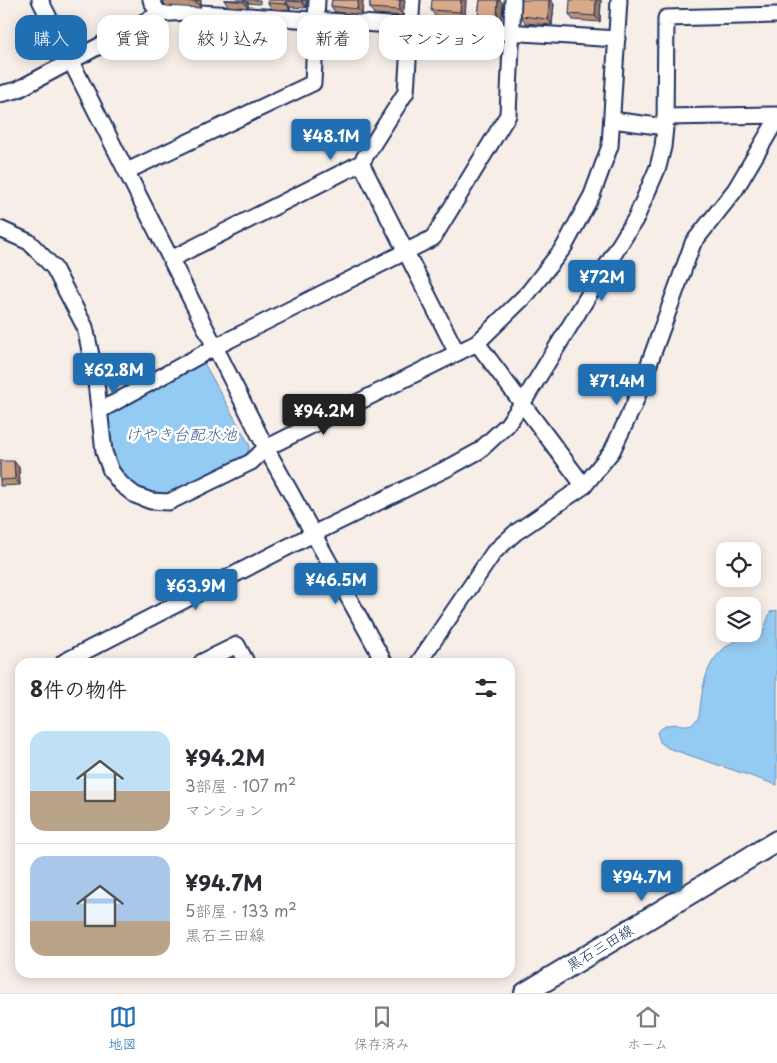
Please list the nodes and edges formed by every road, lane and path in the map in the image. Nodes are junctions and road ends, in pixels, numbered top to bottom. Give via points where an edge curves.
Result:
1 (40, 0) edge
2 (151, 0) edge
3 (317, 0) edge
4 (412, 0) edge
5 (513, 0) edge
6 (619, 0) edge
7 (215, 7) edge
8 (159, 14) junction
9 (316, 15) edge
10 (411, 15) edge
11 (777, 15) edge
12 (297, 18) edge
13 (504, 32) edge
14 (512, 33) junction
15 (617, 40) junction
16 (314, 60) edge
17 (408, 60) edge
18 (72, 63) junction
19 (0, 94) edge
20 (777, 117) edge
21 (612, 120) junction
22 (665, 122) junction
23 (361, 163) junction
24 (126, 171) junction
25 (0, 229) edge
26 (406, 251) junction
27 (171, 259) junction
28 (477, 343) junction
29 (215, 347) junction
30 (457, 353) junction
31 (522, 404) junction
32 (101, 410) junction
33 (266, 448) junction
34 (584, 486) junction
35 (314, 534) junction
36 (72, 658) edge
37 (210, 658) edge
38 (244, 658) edge
39 (382, 658) edge
40 (422, 658) edge
41 (777, 841) edge
42 (525, 993) edge

1 - 18 street
2 - 8 street
3 - 9 street
4 - 10 street
5 - 14 street
6 - 15 street
7 - 8 street
7 - 12 street
8 - 18 street
11 - 22 street via 666,18
13 - 14 street
14 - 15 street
14 - 26 street via 508,115 433,238
15 - 21 street
16 - 24 street via 313,83
17 - 23 street via 406,92
18 - 19 street via 17,90
18 - 24 street
20 - 22 street
20 - 34 street via 735,190 693,243 634,405 612,451
21 - 22 street
21 - 28 street via 610,146 592,195 564,247 528,293
22 - 31 street via 658,166 636,218
23 - 26 street
23 - 27 street
24 - 27 street
25 - 32 street via 29,242 54,268 86,327
26 - 29 street
26 - 30 street
27 - 29 street
28 - 30 street
28 - 31 street
29 - 32 street
29 - 33 street
30 - 33 street
31 - 34 street
31 - 35 street via 507,425 478,451
32 - 33 street via 104,452 111,471 135,495 151,502 169,502 186,496 251,462
33 - 35 street
34 - 40 street via 515,533 494,552
35 - 36 street
35 - 39 street
37 - 38 street via 237,645
41 - 42 main road, 黒石三田線

